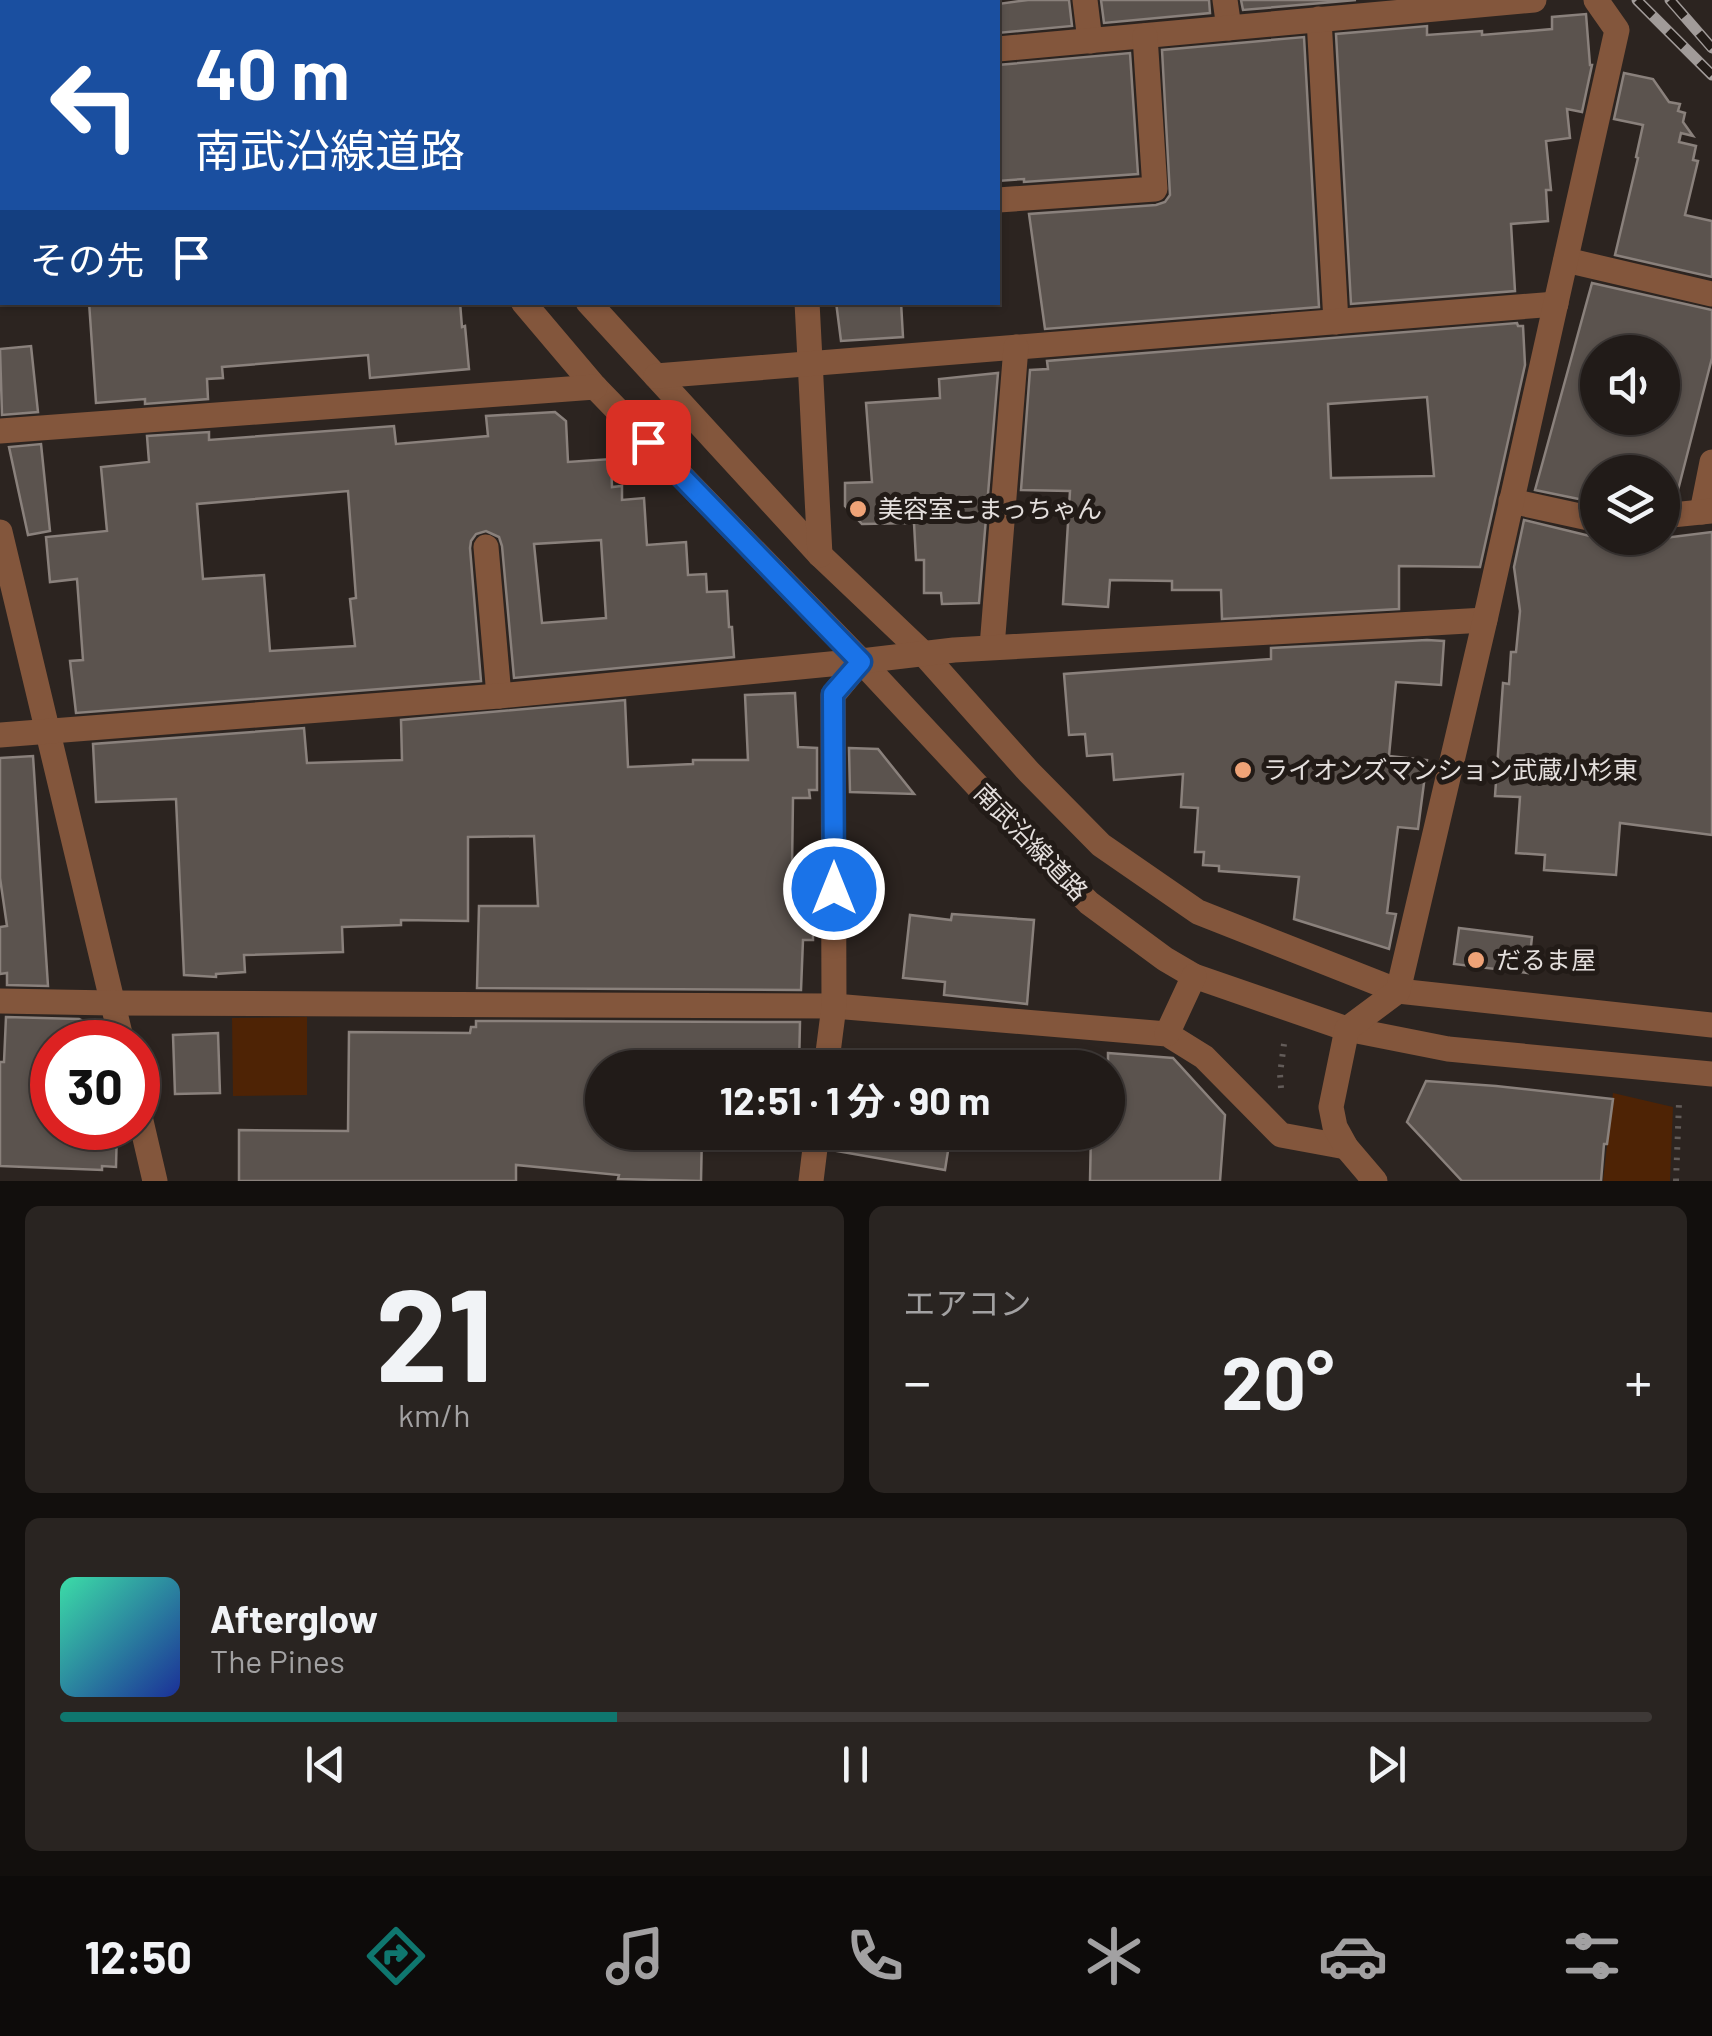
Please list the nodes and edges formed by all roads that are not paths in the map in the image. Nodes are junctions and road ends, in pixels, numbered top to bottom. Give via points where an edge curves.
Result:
1 (1085, 0) edge
2 (1225, 0) edge
3 (1534, 0) edge
4 (1596, 0) edge
5 (1318, 20) junction
6 (1228, 28) junction
7 (1145, 36) junction
8 (1090, 41) junction
9 (1000, 49) edge
10 (1000, 200) edge
11 (1566, 260) junction
12 (1712, 294) edge
13 (1556, 304) junction
14 (526, 305) edge
15 (591, 305) edge
16 (807, 305) edge
17 (1336, 322) junction
18 (1016, 348) junction
19 (810, 364) junction
20 (656, 376) junction
21 (595, 387) junction
22 (0, 431) edge
23 (1712, 462) edge
24 (1511, 501) junction
25 (1707, 511) edge
26 (1680, 514) edge
27 (1580, 516) edge
28 (0, 532) edge
29 (486, 548) dead end
30 (820, 554) junction
31 (6, 580) edge
32 (1485, 620) junction
33 (992, 647) junction
34 (922, 652) junction
35 (861, 662) junction
36 (499, 696) junction
37 (47, 731) junction
38 (0, 736) edge
39 (1194, 976) junction
40 (1398, 991) junction
41 (0, 1001) edge
42 (113, 1004) junction
43 (834, 1006) junction
44 (117, 1020) edge
45 (1712, 1025) edge
46 (1347, 1029) junction
47 (1166, 1034) junction
48 (828, 1050) edge
49 (1712, 1074) edge
50 (1346, 1147) junction
51 (148, 1150) edge
52 (815, 1150) edge
53 (155, 1181) edge
54 (811, 1181) edge
55 (1376, 1181) edge

1 - 8 street
2 - 6 street
3 - 5 street
4 - 11 street via 1617,30
5 - 6 street
5 - 17 street
6 - 7 street
7 - 8 street
7 - 10 street via 1155,189
8 - 9 street
11 - 12 street
11 - 13 street
13 - 17 street
13 - 24 street
14 - 21 street, 南武沿線道路
15 - 20 street, 南武沿線道路
16 - 19 street
17 - 18 street
18 - 19 street
18 - 33 street
19 - 20 street
19 - 30 street
20 - 30 street, 南武沿線道路
21 - 22 street
21 - 35 street, 南武沿線道路
23 - 25 street
24 - 27 street
24 - 32 street
25 - 26 street
28 - 31 street
29 - 36 street
30 - 34 street, 南武沿線道路
31 - 37 street
32 - 33 street
32 - 40 street
33 - 34 street
34 - 35 street
34 - 40 street, 南武沿線道路 via 1102,845 1198,912
35 - 36 street
35 - 39 street, 南武沿線道路 via 1088,903
35 - 43 street via 833,694
36 - 37 street
37 - 38 street
37 - 42 street
39 - 46 street, 南武沿線道路
39 - 47 street
40 - 45 street, 南武沿線道路
40 - 46 street
41 - 42 street
42 - 43 street
42 - 44 street
43 - 47 street
43 - 48 street
46 - 49 street, 南武沿線道路 via 1448,1049
46 - 50 street via 1331,1107
47 - 50 street via 1204,1057 1281,1135
50 - 55 street
51 - 53 street
52 - 54 street

